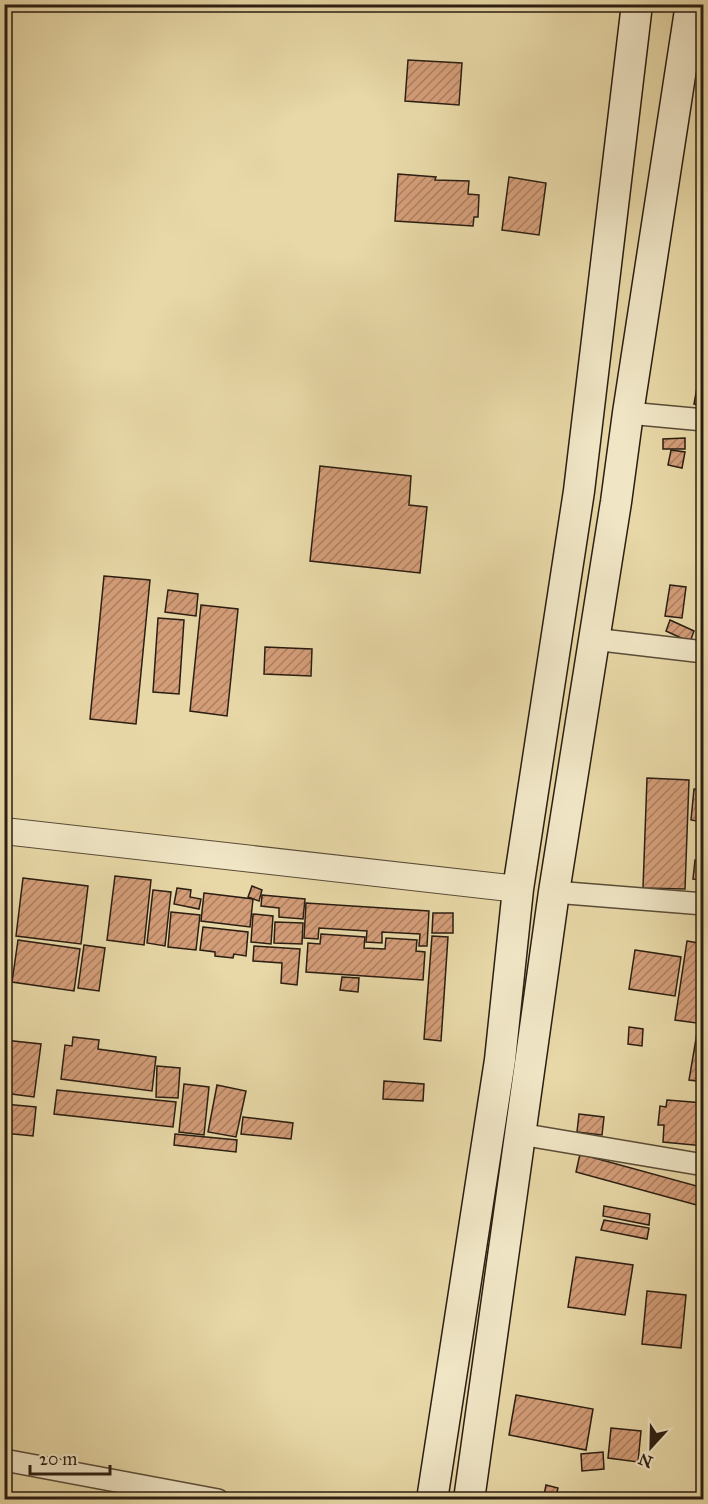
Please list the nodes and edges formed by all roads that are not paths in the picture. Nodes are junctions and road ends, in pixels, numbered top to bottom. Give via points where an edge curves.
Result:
1 (637, 4) edge
2 (691, 4) edge
3 (628, 413) junction
4 (704, 420) edge
5 (593, 639) junction
6 (704, 652) edge
7 (4, 831) edge
8 (518, 889) junction
9 (554, 892) junction
10 (704, 904) edge
11 (520, 1134) junction
12 (704, 1165) edge
13 (4, 1461) edge
14 (218, 1500) edge
15 (432, 1500) edge
16 (469, 1500) edge

1 - 8 main road via 579,491
2 - 3 main road
3 - 4 street
3 - 5 main road
5 - 6 street
5 - 9 main road
7 - 8 street
8 - 15 main road via 500,1060
9 - 10 street
9 - 11 main road
11 - 12 street
11 - 16 main road
13 - 14 street

